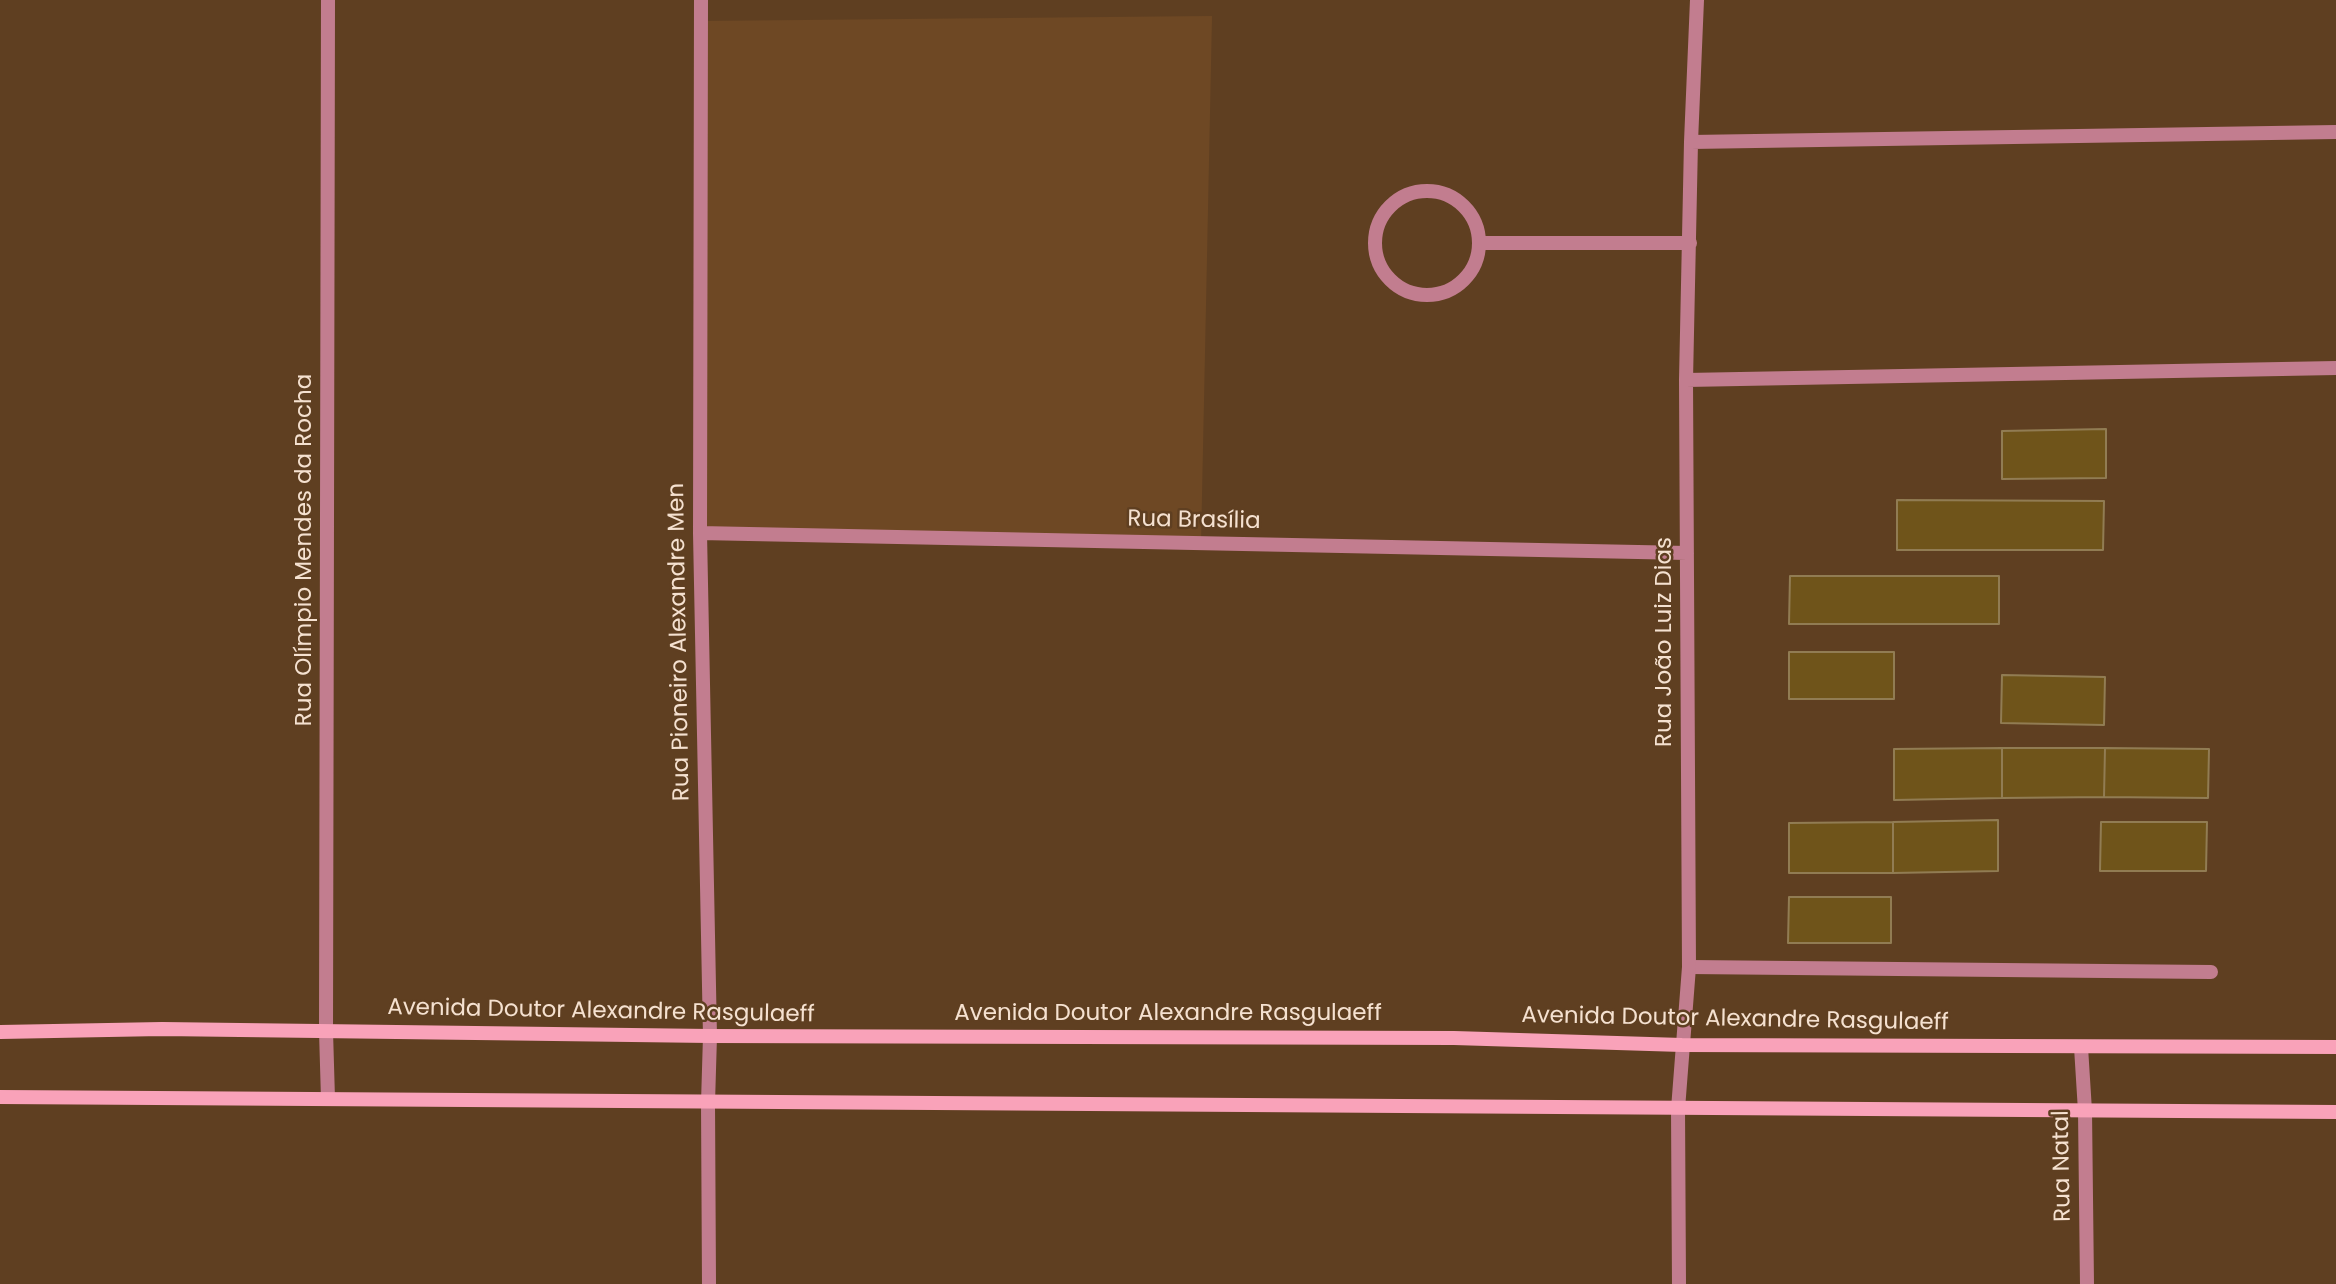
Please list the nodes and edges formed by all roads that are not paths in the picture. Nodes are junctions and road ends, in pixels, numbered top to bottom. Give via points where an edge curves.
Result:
1 (328, 0) edge
2 (701, 0) edge
3 (1697, 0) edge
4 (2336, 132) edge
5 (1691, 142) junction
6 (1479, 243) junction
7 (1690, 243) junction
8 (2336, 368) edge
9 (1686, 380) junction
10 (700, 533) junction
11 (1687, 553) junction
12 (1689, 967) junction
13 (2210, 972) dead end
14 (326, 1031) junction
15 (0, 1032) edge
16 (710, 1036) junction
17 (1682, 1045) junction
18 (2081, 1047) junction
19 (2336, 1047) edge
20 (0, 1097) edge
21 (328, 1100) junction
22 (708, 1103) junction
23 (1678, 1109) junction
24 (2085, 1111) junction
25 (2336, 1112) edge
26 (709, 1284) edge
27 (1679, 1284) edge
28 (2087, 1284) edge

1 - 14 street, Rua Olímpio Mendes da Rocha
2 - 10 street, Rua Pioneiro Alexandre Men
3 - 5 street, Rua João Luiz Dias
4 - 5 street
5 - 7 street, Rua João Luiz Dias
6 - 6 street via 1477,225 1455,198 1420,191 1389,207 1375,239 1383,271 1394,283 1425,295 1457,285 1469,274
6 - 7 street
7 - 9 street, Rua João Luiz Dias
8 - 9 street
9 - 11 street, Rua João Luiz Dias
10 - 11 street, Rua Brasília
10 - 16 street, Rua Pioneiro Alexandre Men
11 - 12 street, Rua João Luiz Dias
12 - 13 street
12 - 17 street, Rua João Luiz Dias
14 - 15 main road, Avenida Doutor Alexandre Rasgulaeff
14 - 16 main road, Avenida Doutor Alexandre Rasgulaeff
14 - 21 street, Rua Olímpio Mendes da Rocha
16 - 17 main road, Avenida Doutor Alexandre Rasgulaeff via 1454,1038
16 - 22 street, Rua Pioneiro Alexandre Men
17 - 18 main road, Avenida Doutor Alexandre Rasgulaeff
17 - 23 street, Rua João Luiz Dias
18 - 19 main road, Avenida Doutor Alexandre Rasgulaeff
18 - 24 street, Rua Natal
20 - 21 main road
21 - 22 main road
22 - 23 main road
22 - 26 street, Rua Pioneiro Alexandre Men
23 - 24 main road
23 - 27 street, Rua João Luiz Dias
24 - 25 main road
24 - 28 street, Rua Natal

